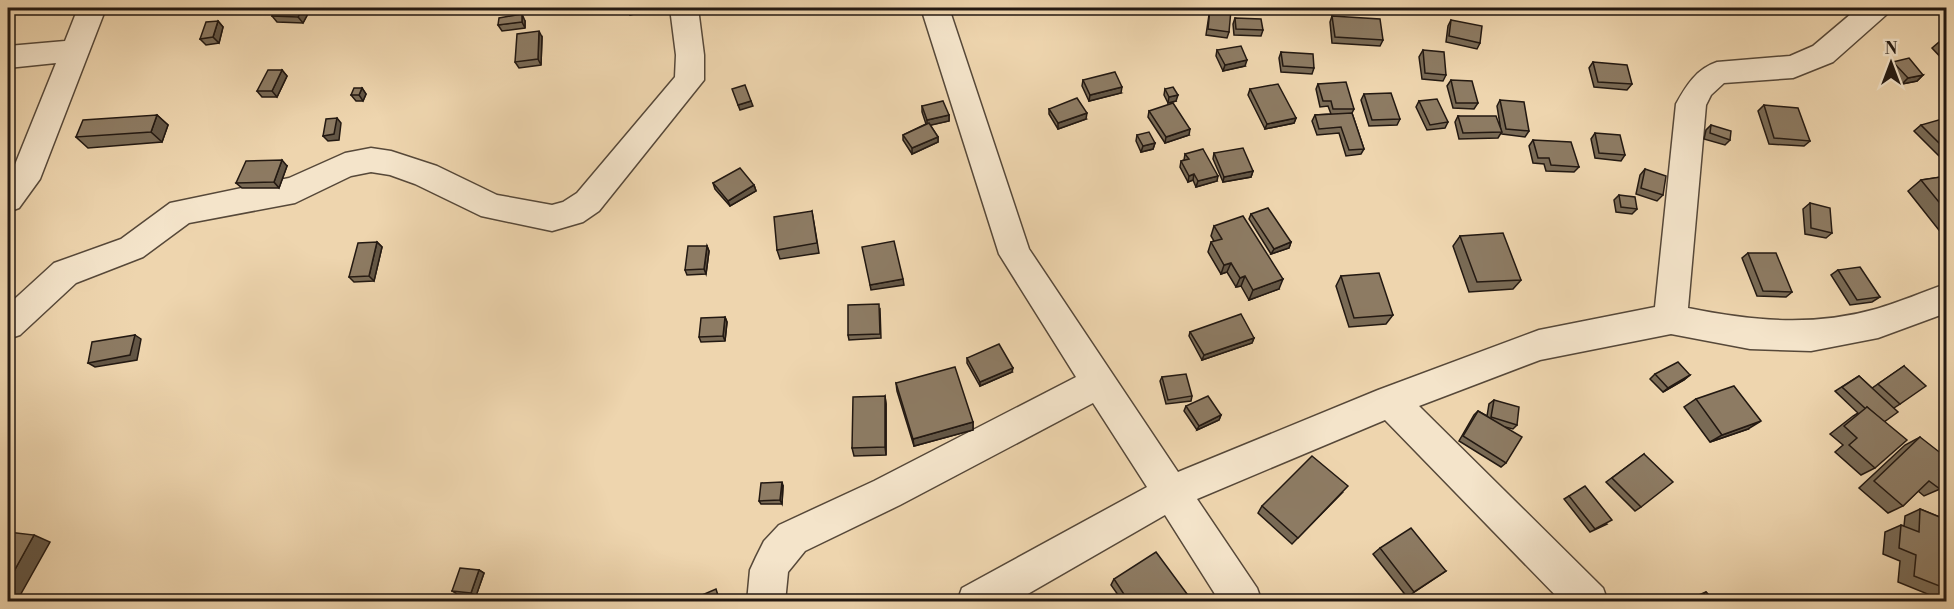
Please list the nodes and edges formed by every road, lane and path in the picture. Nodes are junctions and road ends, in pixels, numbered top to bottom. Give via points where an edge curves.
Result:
1 (92, 8) edge
2 (684, 8) edge
3 (935, 8) edge
4 (1874, 8) edge
5 (75, 51) junction
6 (8, 57) edge
7 (8, 199) edge
8 (1947, 297) edge
9 (1671, 319) junction
10 (8, 325) edge
11 (1100, 382) junction
12 (1390, 400) junction
13 (1172, 492) junction
14 (766, 602) edge
15 (976, 602) edge
16 (1243, 602) edge
17 (1589, 602) edge

1 - 5 street
2 - 10 street via 690,80 588,202 572,213 552,219 492,207 391,163 371,160 345,165 295,190 181,212 132,248 65,273
3 - 11 street via 1015,254
4 - 9 street via 1823,54 1793,67 1717,73 1701,87 1691,104 1687,132
5 - 6 street
5 - 7 street via 25,179
8 - 9 street via 1881,324 1818,336 1760,335
9 - 12 street via 1539,345
11 - 13 street
11 - 14 street via 792,538 769,570
12 - 13 street
12 - 17 street
13 - 15 street
13 - 16 street

